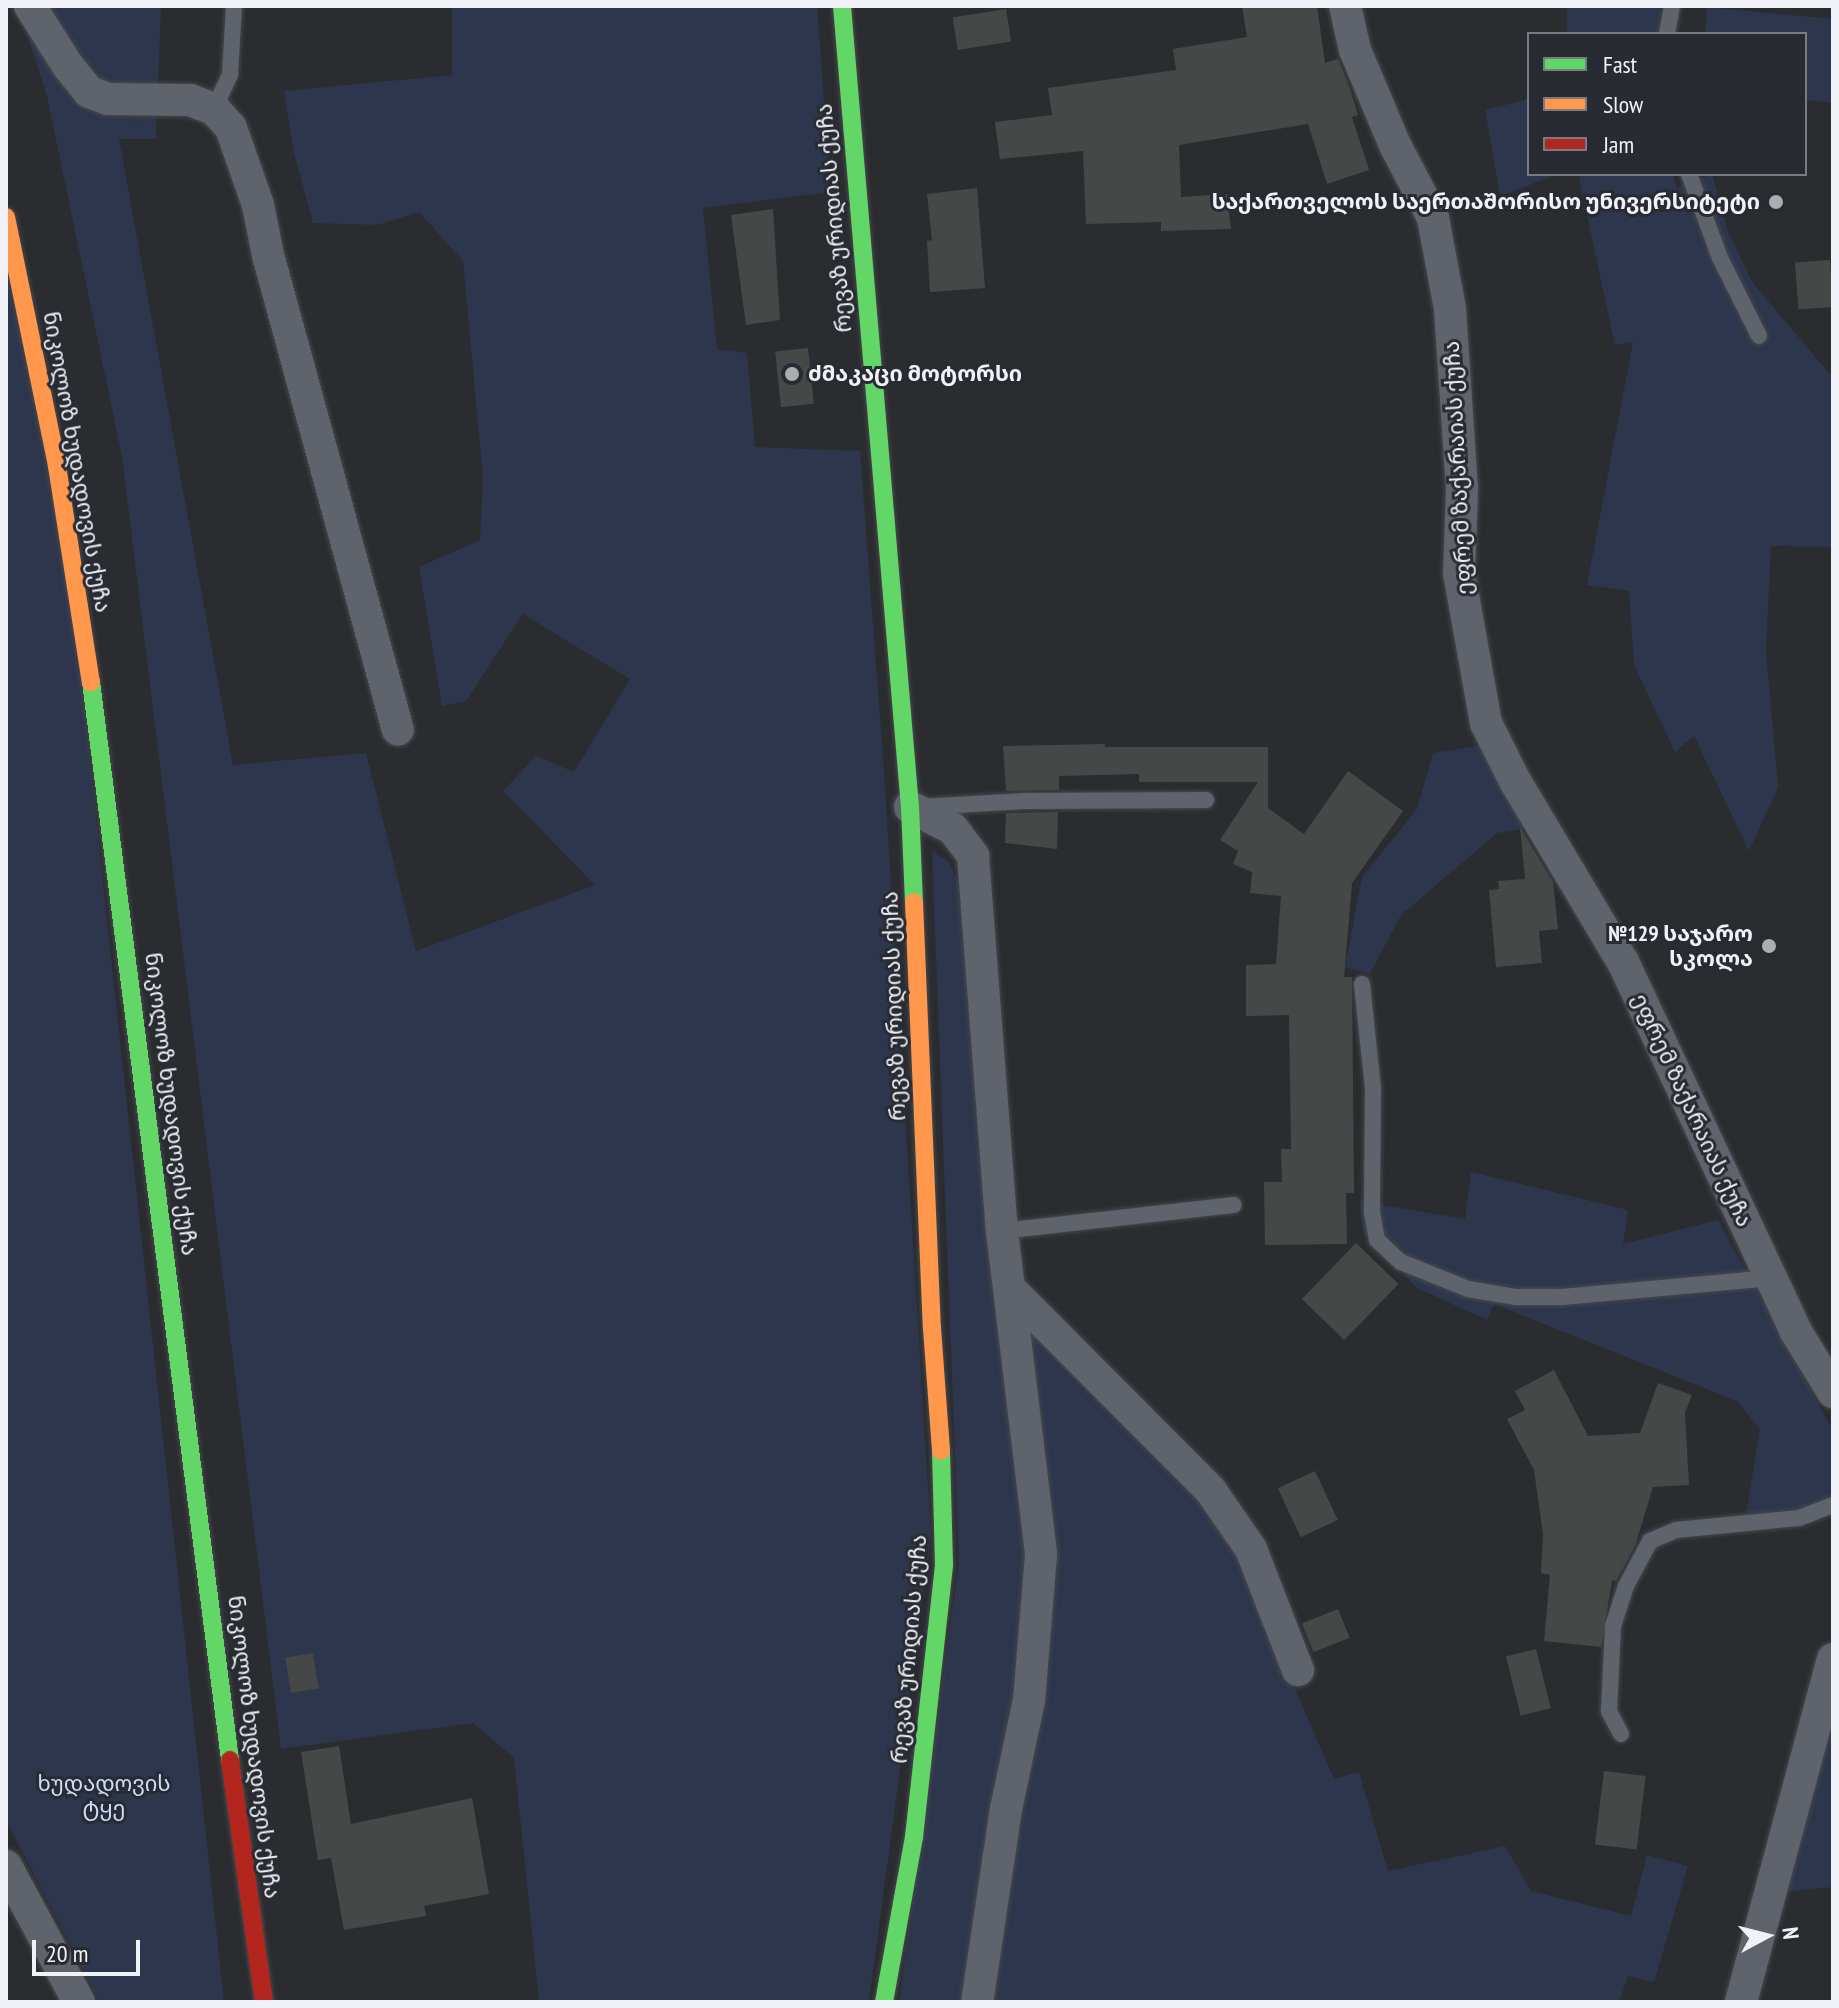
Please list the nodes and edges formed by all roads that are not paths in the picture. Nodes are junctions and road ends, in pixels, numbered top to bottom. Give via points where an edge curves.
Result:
1 (30, 6) edge
2 (234, 6) edge
3 (842, 6) edge
4 (1345, 6) edge
5 (1672, 6) edge
6 (1667, 32) edge
7 (214, 109) junction
8 (1690, 176) edge
9 (6, 217) edge
10 (1759, 336) dead end
11 (398, 730) dead end
12 (1206, 800) dead end
13 (910, 807) junction
14 (1362, 984) dead end
15 (1234, 1205) dead end
16 (1002, 1231) junction
17 (1771, 1278) junction
18 (1010, 1289) junction
19 (1833, 1392) edge
20 (1833, 1505) edge
21 (1833, 1659) edge
22 (1298, 1670) dead end
23 (1621, 1734) dead end
24 (6, 1866) edge
25 (79, 2002) edge
26 (264, 2002) edge
27 (884, 2002) edge
28 (977, 2002) edge
29 (1741, 2002) edge

1 - 7 street via 89,92 108,99 190,100
2 - 7 lane via 230,75
3 - 13 street, რევაზ ურიდიას ქუჩა
4 - 17 street, ეფრემ ზაქარაიას ქუჩა via 1355,50 1436,233 1450,309 1462,489 1459,573 1486,723 1623,962
5 - 6 lane
7 - 11 street via 231,128 258,205
8 - 10 lane via 1720,258
9 - 26 street, ნიკოლოზ ხუდადოვის ქუჩა via 57,466 106,781
12 - 13 lane
13 - 16 street via 953,829 973,856
13 - 27 street, რევაზ ურიდიას ქუჩა via 944,1550 914,1837
14 - 17 lane via 1373,1089 1372,1212 1377,1240 1401,1262 1468,1289 1516,1297
15 - 16 lane
16 - 18 street
17 - 19 street, ეფრემ ზაქარაიას ქუჩა
18 - 22 street via 1211,1491 1251,1549
18 - 28 street via 1041,1555 1029,1700 1006,1809
20 - 23 lane via 1799,1518 1676,1530 1650,1541 1626,1586 1613,1626 1609,1711
21 - 29 street
24 - 25 street

